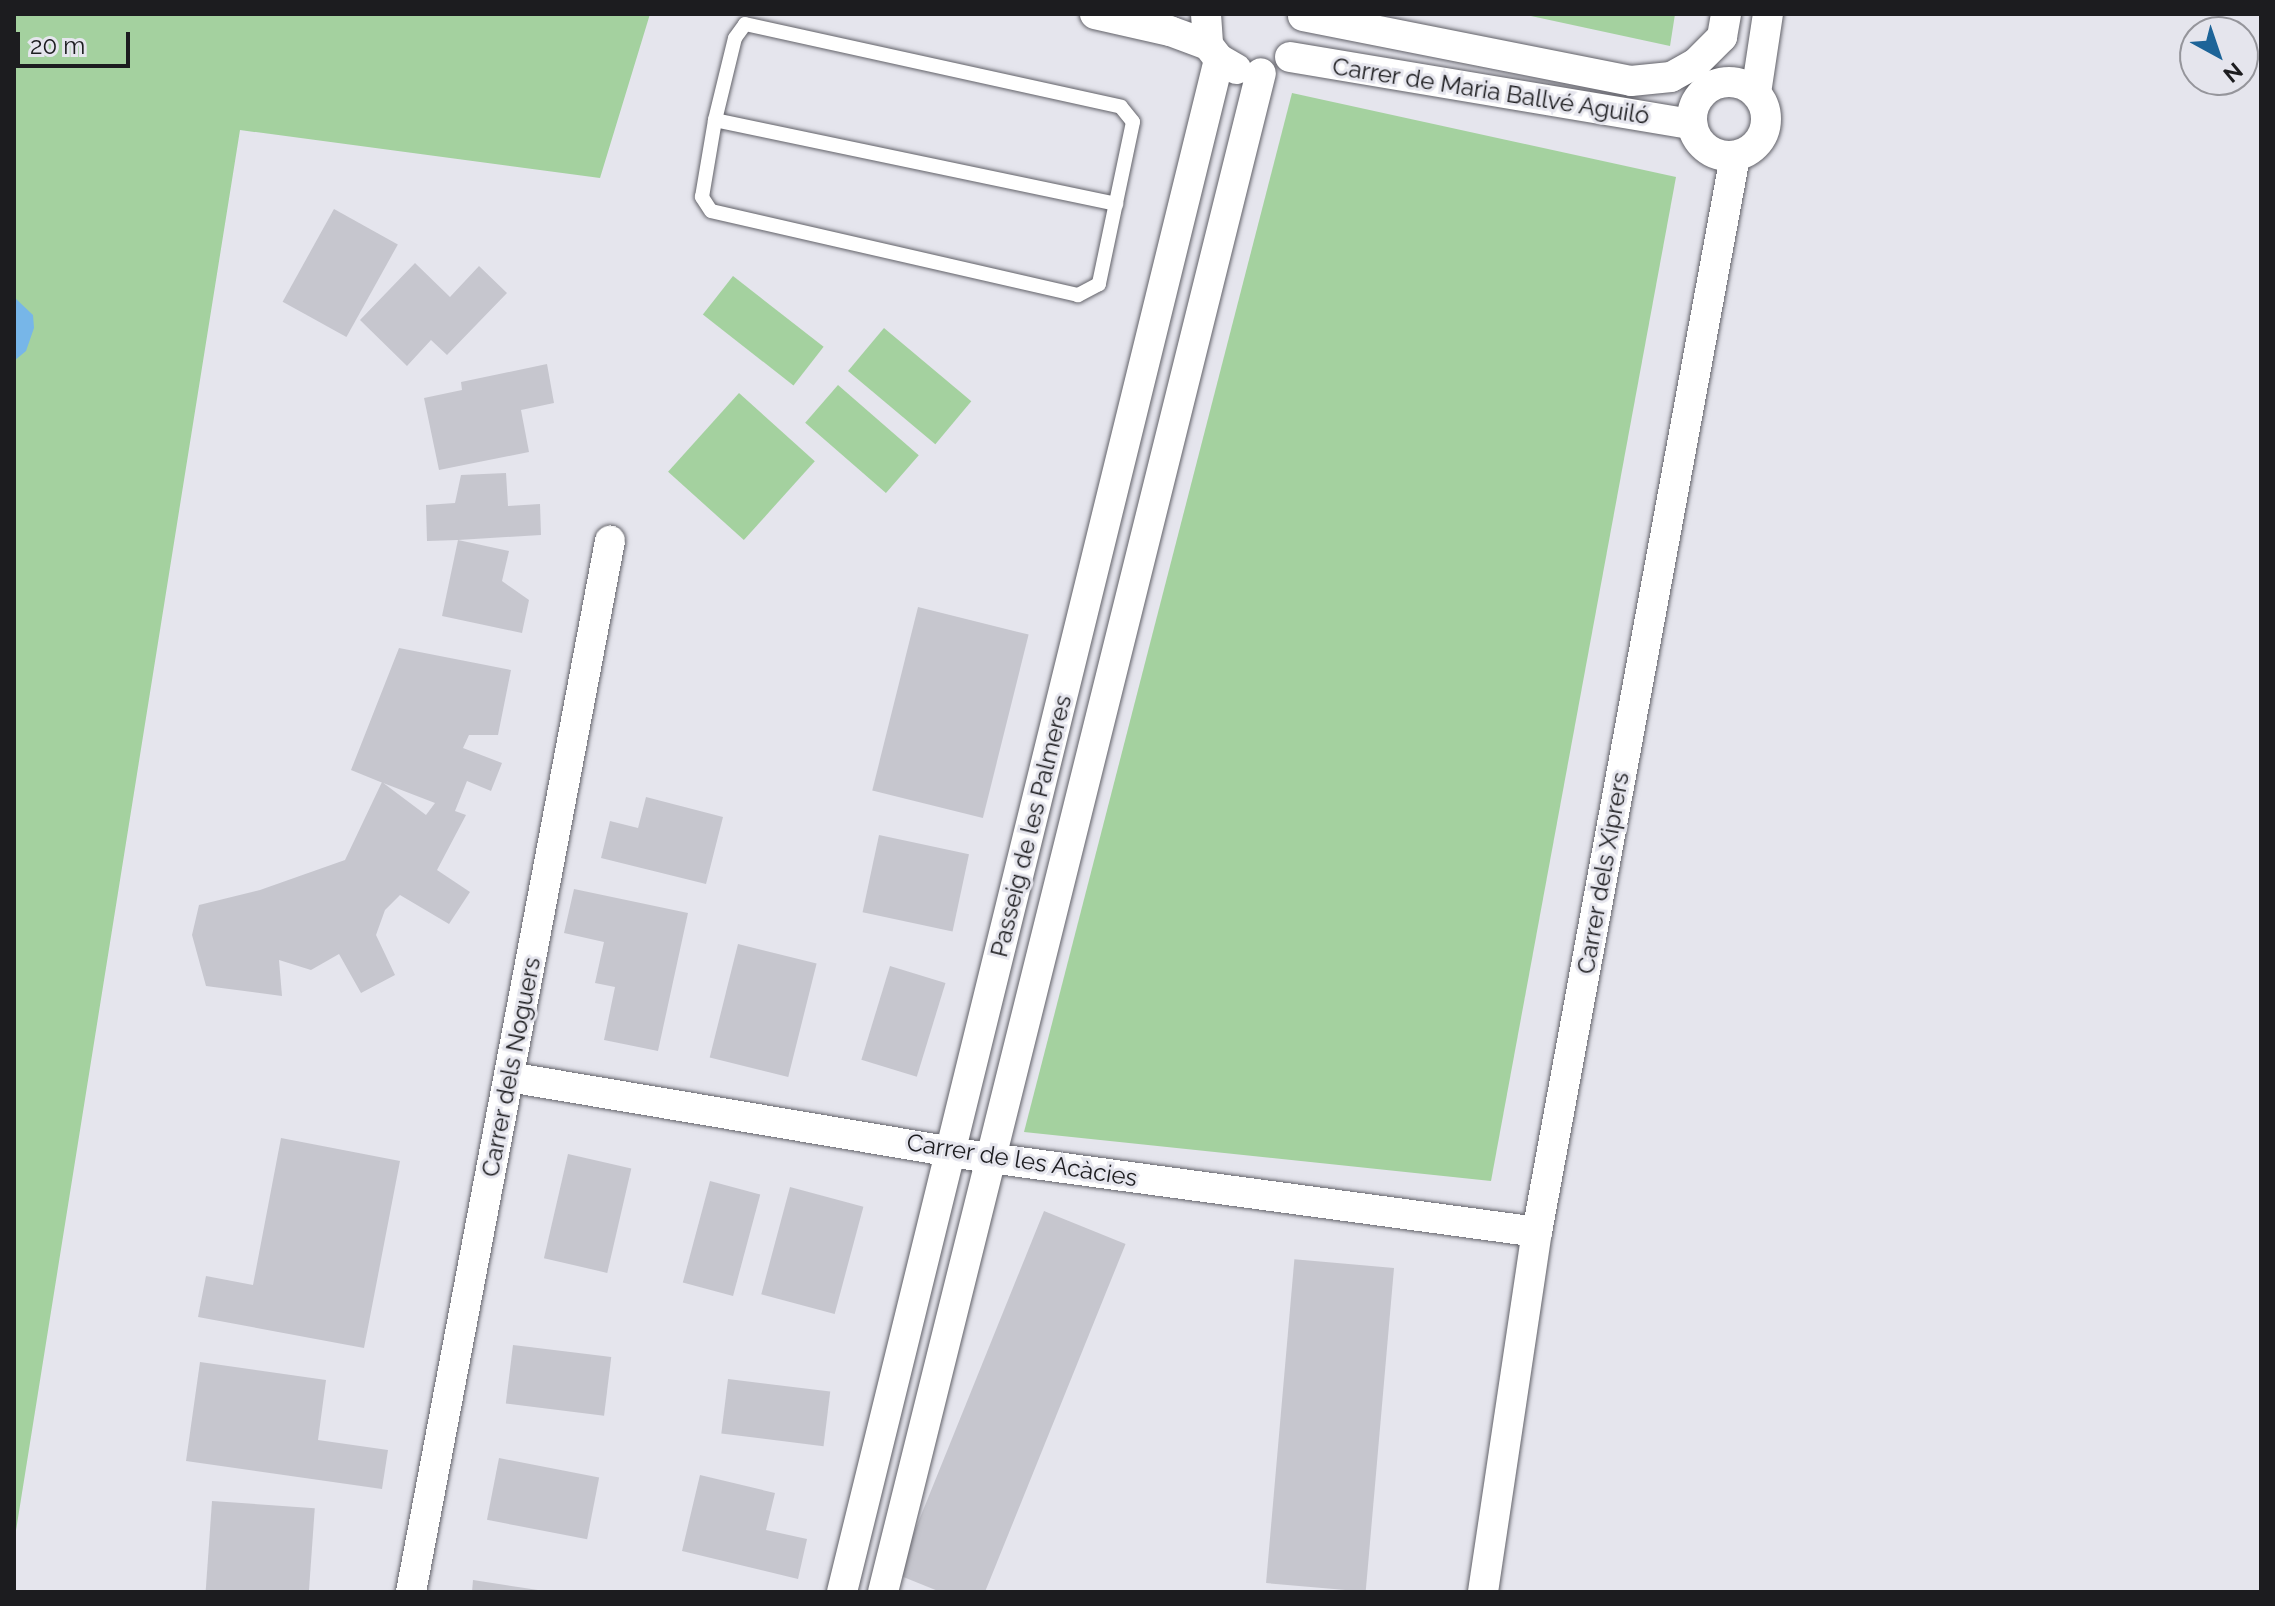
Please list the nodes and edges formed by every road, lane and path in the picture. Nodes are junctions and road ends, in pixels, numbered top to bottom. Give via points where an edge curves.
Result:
1 (1095, 14) edge
2 (1206, 14) edge
3 (1768, 14) edge
4 (1302, 15) edge
5 (770, 21) edge
6 (1724, 25) edge
7 (1214, 52) junction
8 (1290, 57) junction
9 (1261, 73) junction
10 (1703, 91) junction
11 (1756, 93) junction
12 (715, 120) junction
13 (1692, 124) junction
14 (1735, 156) junction
15 (1116, 204) junction
16 (610, 541) dead end
17 (509, 1077) junction
18 (952, 1150) junction
19 (990, 1158) junction
20 (1537, 1232) junction
21 (411, 1592) edge
22 (842, 1592) edge
23 (883, 1592) edge
24 (1483, 1592) edge

1 - 7 street via 1170,31
2 - 7 street, Passeig de les Palmeres
3 - 11 street
4 - 6 street, Carrer de Maria Ballvé Aguiló via 1631,81 1671,77 1696,63
4 - 8 street via 1300,42
5 - 12 lane via 745,24 735,38
5 - 15 lane via 1121,107 1133,122
6 - 10 street, Carrer de Maria Ballvé Aguiló
7 - 9 street via 1243,72
7 - 18 street, Passeig de les Palmeres
8 - 9 street
8 - 13 street, Carrer de Maria Ballvé Aguiló
9 - 19 street, Passeig de les Palmeres
10 - 11 street via 1732,82
10 - 13 street via 1693,107
11 - 14 street via 1765,129 1750,149
12 - 15 lane
12 - 15 lane via 702,197 711,211 1078,295 1099,284
13 - 14 street via 1704,147
14 - 20 street, Carrer dels Xiprers
16 - 17 street, Carrer dels Noguers
17 - 18 street, Carrer de les Acàcies
17 - 21 street, Carrer dels Noguers
18 - 19 street, Carrer de les Acàcies
18 - 22 street, Passeig de les Palmeres
19 - 20 street, Carrer de les Acàcies
19 - 23 street, Passeig de les Palmeres
20 - 24 street, Carrer dels Xiprers

